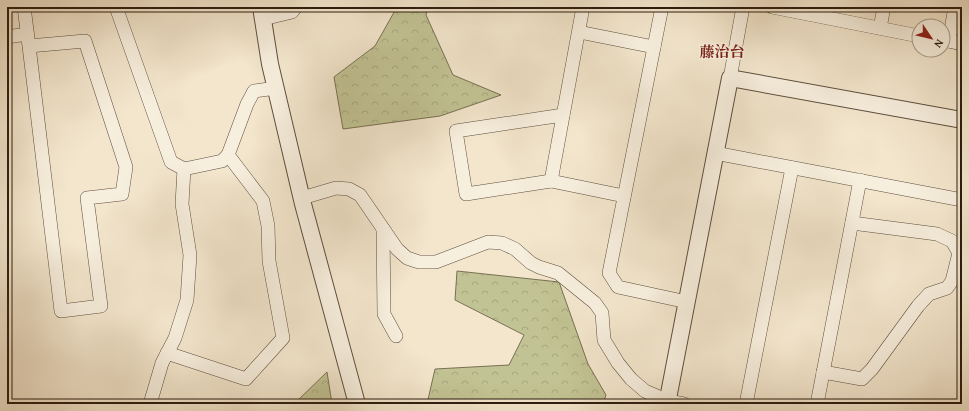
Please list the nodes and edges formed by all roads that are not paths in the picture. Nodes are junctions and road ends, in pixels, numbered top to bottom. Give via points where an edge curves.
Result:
1 (24, 7) edge
2 (116, 7) edge
3 (296, 7) edge
4 (583, 7) edge
5 (662, 7) edge
6 (743, 7) edge
7 (772, 7) edge
8 (884, 7) edge
9 (955, 7) edge
10 (813, 11) edge
11 (262, 13) edge
12 (951, 22) edge
13 (880, 28) junction
14 (578, 32) junction
15 (911, 34) edge
16 (7, 37) edge
17 (28, 40) junction
18 (951, 42) edge
19 (962, 44) edge
20 (654, 47) junction
21 (730, 78) junction
22 (276, 88) junction
23 (563, 115) junction
24 (962, 120) edge
25 (715, 153) junction
26 (228, 155) junction
27 (792, 168) junction
28 (184, 169) junction
29 (860, 180) junction
30 (551, 182) junction
31 (624, 196) junction
32 (302, 198) junction
33 (962, 200) edge
34 (852, 222) junction
35 (383, 229) junction
36 (687, 302) junction
37 (396, 336) dead end
38 (167, 353) junction
39 (823, 372) junction
40 (667, 402) edge
41 (150, 404) edge
42 (357, 404) edge
43 (684, 404) edge
44 (746, 404) edge
45 (817, 404) edge

1 - 17 street
2 - 28 street via 171,162
3 - 11 street via 292,12
4 - 14 street
5 - 20 street
6 - 21 street
7 - 10 street
8 - 13 street
9 - 12 street
10 - 13 street
11 - 22 street
13 - 15 street
14 - 20 street
14 - 23 street
16 - 17 street
17 - 17 street via 61,311 101,306 87,198 122,194 126,167 85,41
18 - 19 street
20 - 31 street
21 - 24 street
21 - 25 street
22 - 26 street via 254,91
22 - 32 street
23 - 30 street
23 - 30 street via 456,130 466,194
25 - 27 street
25 - 36 street
26 - 28 street via 222,161
26 - 38 street via 263,201 268,226 269,261 283,338 246,380
27 - 29 street
27 - 44 street
28 - 38 street via 182,204 190,255 187,300 175,338
29 - 33 street
29 - 34 street
30 - 31 street
31 - 36 street via 609,273 618,287
32 - 35 street via 336,188 349,189 360,195
32 - 42 street
34 - 39 street
34 - 39 street via 937,234 952,241 959,253 952,281 947,288 929,294 872,369 862,378
35 - 37 street via 384,314
35 - 40 street via 397,249 407,258 419,262 436,262 488,242 502,243 515,249 531,263 558,273 595,303 602,313 604,340 630,379 645,391
36 - 40 street
38 - 41 street
39 - 45 street
40 - 43 street

